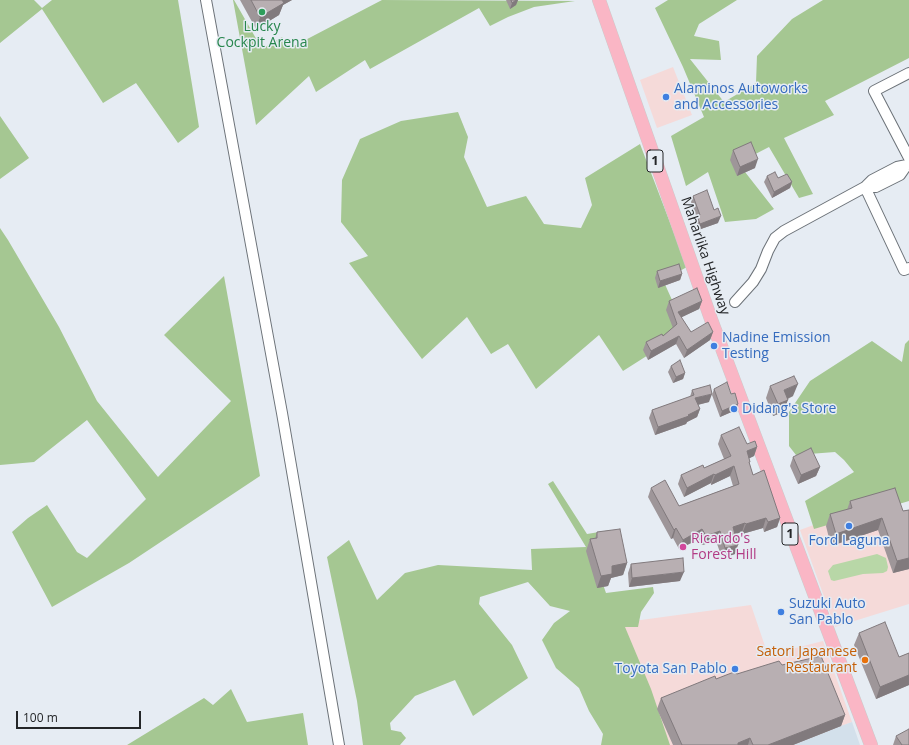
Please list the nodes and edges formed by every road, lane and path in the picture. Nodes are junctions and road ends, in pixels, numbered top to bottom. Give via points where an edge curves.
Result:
1 (206, 0) edge
2 (599, 0) edge
3 (909, 72) edge
4 (909, 158) edge
5 (909, 268) edge
6 (735, 302) dead end
7 (339, 745) edge
8 (871, 745) edge

1 - 7 street
2 - 8 main road, Maharlika Highway / 1 via 712,322
3 - 4 street via 874,91
5 - 6 street via 904,270 865,187 775,238 753,282

